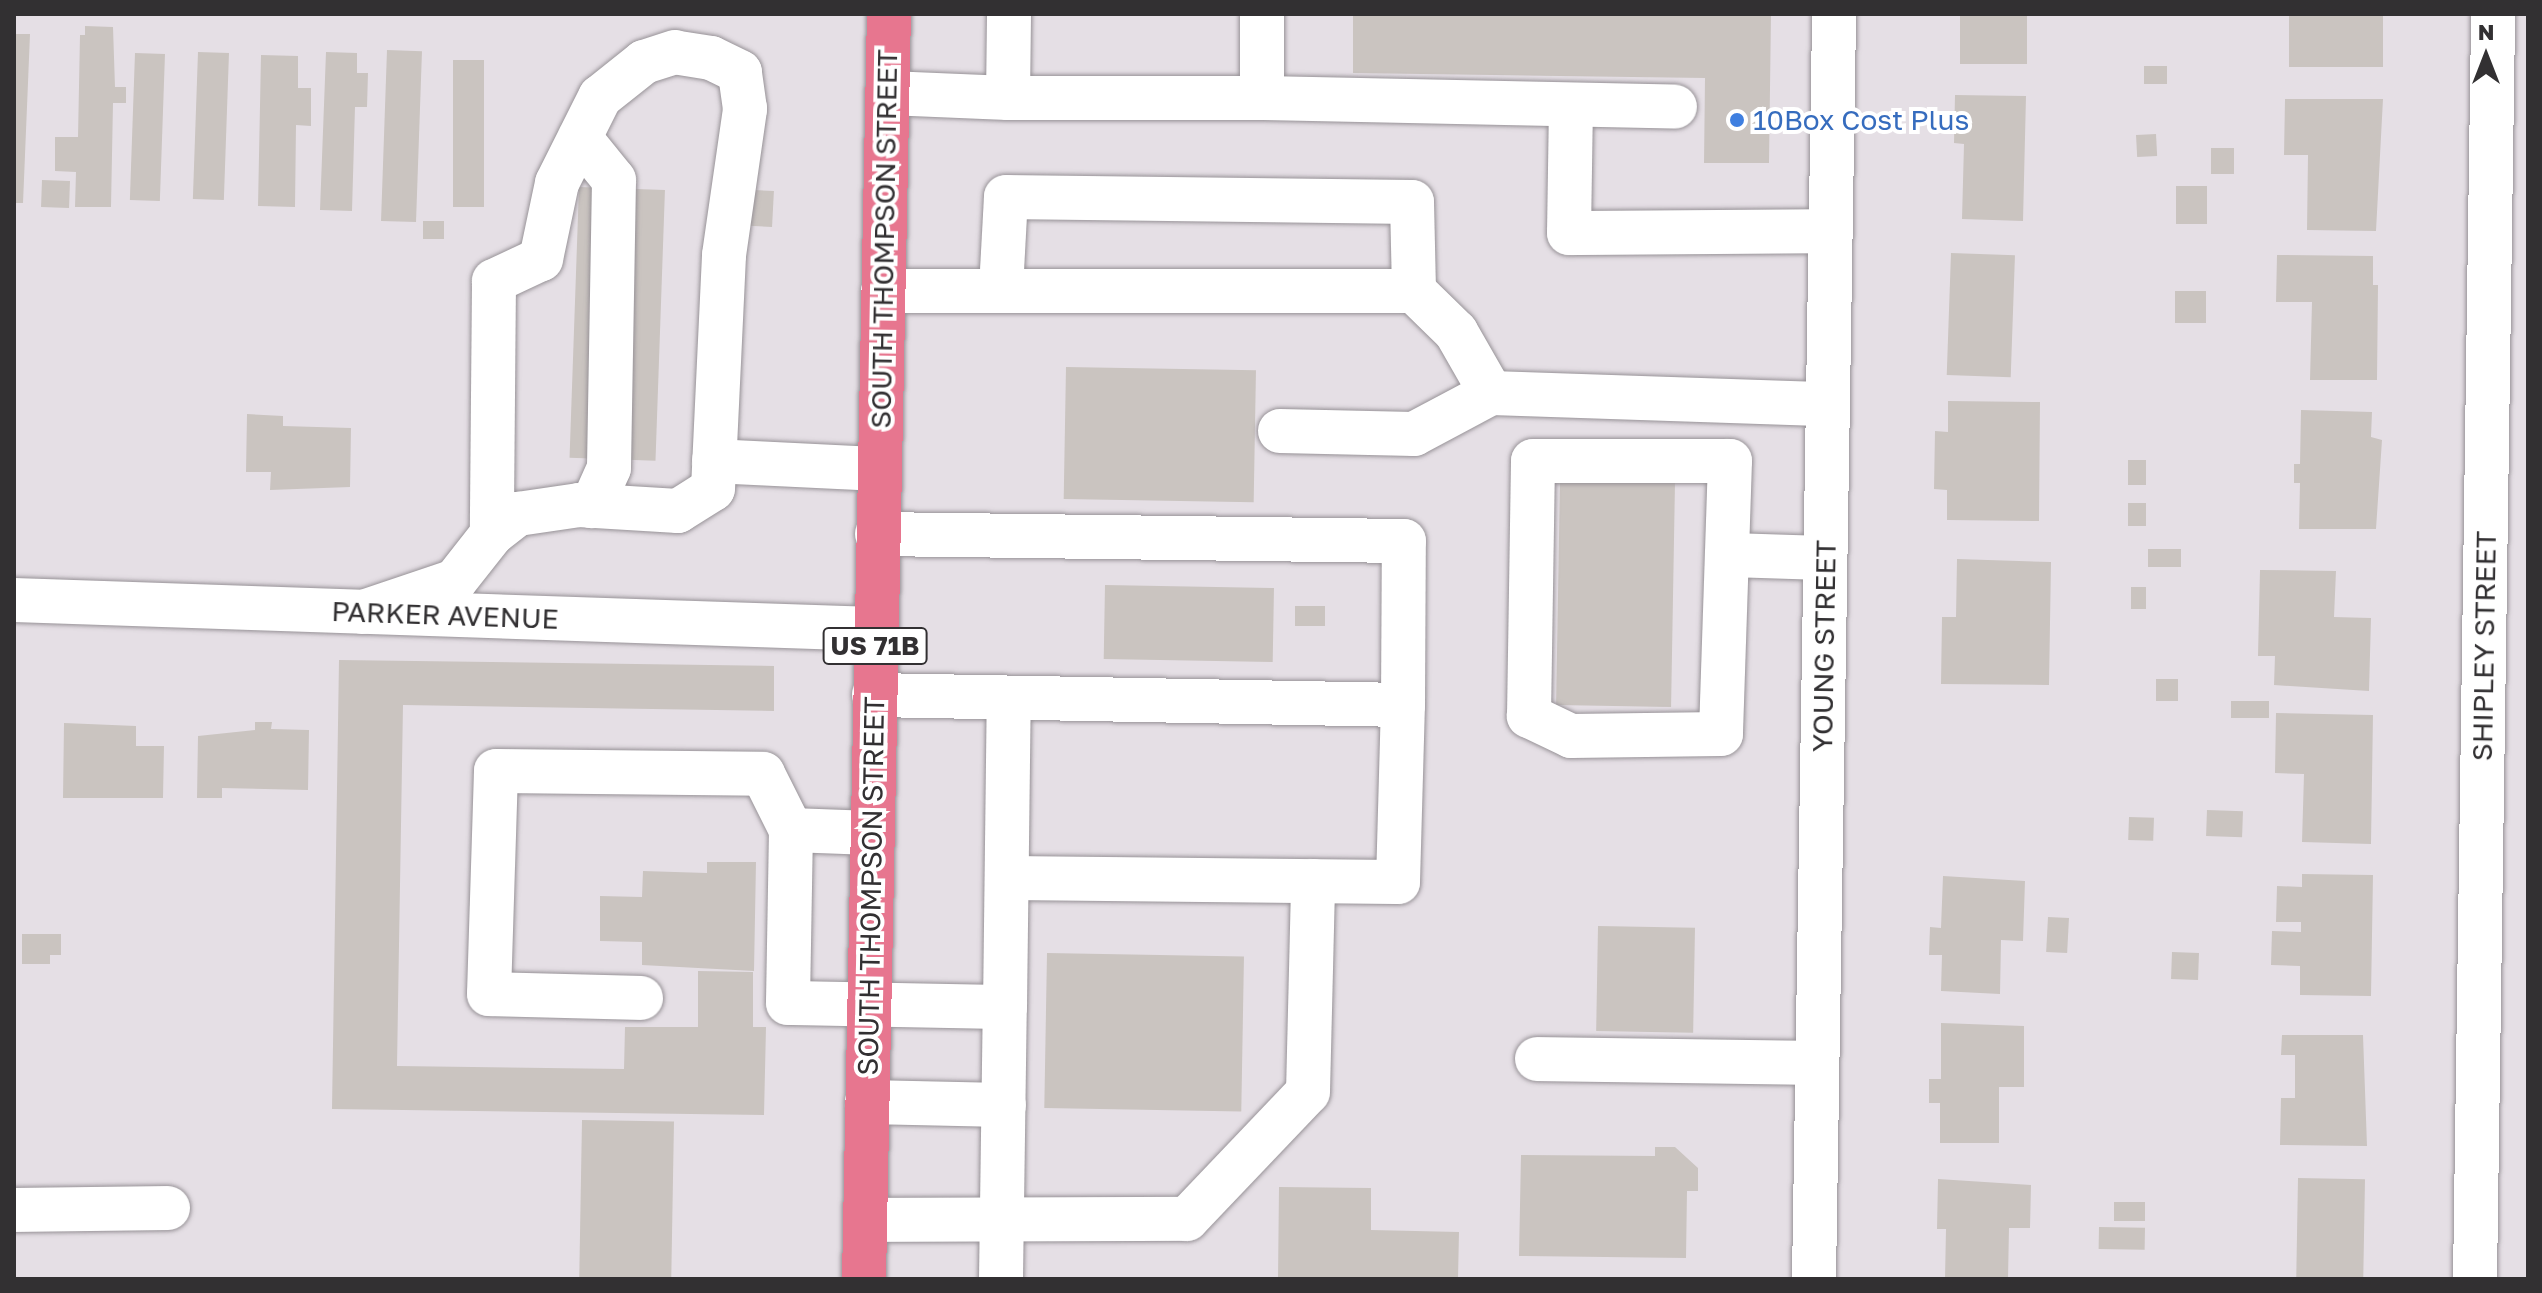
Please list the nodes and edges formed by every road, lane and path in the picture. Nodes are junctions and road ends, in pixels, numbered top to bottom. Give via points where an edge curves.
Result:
1 (889, 14) edge
2 (1009, 14) edge
3 (1262, 14) edge
4 (1834, 14) edge
5 (2493, 14) edge
6 (888, 93) junction
7 (1008, 98) junction
8 (1262, 98) junction
9 (1571, 105) junction
10 (1675, 107) dead end
11 (580, 138) junction
12 (1830, 231) junction
13 (1001, 289) junction
14 (883, 291) junction
15 (1414, 291) junction
16 (1491, 393) junction
17 (1828, 404) junction
18 (1280, 431) dead end
19 (714, 461) junction
20 (879, 469) junction
21 (592, 506) junction
22 (492, 534) junction
23 (877, 534) junction
24 (1729, 555) junction
25 (1825, 558) junction
26 (14, 600) edge
27 (363, 612) junction
28 (875, 629) junction
29 (874, 695) junction
30 (1009, 698) junction
31 (1403, 705) junction
32 (791, 830) junction
33 (872, 833) junction
34 (1007, 878) junction
35 (1313, 881) junction
36 (641, 998) dead end
37 (869, 1004) junction
38 (1005, 1007) junction
39 (1537, 1059) dead end
40 (1817, 1063) junction
41 (867, 1102) junction
42 (1004, 1105) junction
43 (168, 1208) dead end
44 (14, 1210) edge
45 (865, 1220) junction
46 (1003, 1220) junction
47 (864, 1279) edge
48 (1001, 1279) edge
49 (1814, 1279) edge
50 (2475, 1279) edge

1 - 6 highway, SOUTH THOMPSON STREET / US 71B
2 - 7 street
3 - 8 street
4 - 12 street, YOUNG STREET
5 - 50 street, SHIPLEY STREET
6 - 7 street
6 - 14 highway, SOUTH THOMPSON STREET / US 71B
7 - 8 street
8 - 9 street
9 - 10 street
9 - 12 street via 1569,233
11 - 19 street via 600,97 644,62 675,52 711,58 740,72 745,109 724,255
11 - 21 street via 614,180 609,468
11 - 22 street via 557,183 541,259 494,281
12 - 17 street, YOUNG STREET
13 - 14 street
13 - 15 street
13 - 15 street via 1006,197 1412,202
14 - 20 highway, SOUTH THOMPSON STREET / US 71B
15 - 16 street via 1456,332
16 - 17 street
16 - 18 street via 1414,434
17 - 25 street, YOUNG STREET
19 - 20 street
19 - 21 street via 713,489 678,511
20 - 23 highway, SOUTH THOMPSON STREET / US 71B
21 - 22 street via 518,514
22 - 27 street via 455,581
23 - 28 highway, SOUTH THOMPSON STREET / US 71B
23 - 31 street via 1404,541
24 - 24 street via 1721,734 1571,736 1529,716 1533,461 1730,461
24 - 25 street
25 - 40 street, YOUNG STREET
26 - 27 street, PARKER AVENUE
27 - 28 street, PARKER AVENUE
28 - 29 highway, SOUTH THOMPSON STREET / US 71B
29 - 30 street
29 - 33 highway, SOUTH THOMPSON STREET / US 71B
30 - 31 street
30 - 34 street
31 - 35 street via 1398,882
32 - 33 street
32 - 36 street via 763,774 496,771 489,994
32 - 37 street via 788,1003
33 - 37 highway, SOUTH THOMPSON STREET / US 71B
34 - 35 street
34 - 38 street
35 - 46 street via 1308,1092 1187,1219
37 - 38 street
37 - 41 highway, SOUTH THOMPSON STREET / US 71B
38 - 42 street
39 - 40 street
40 - 49 street, YOUNG STREET
41 - 42 street
41 - 45 highway, SOUTH THOMPSON STREET / US 71B
42 - 46 street
43 - 44 street
45 - 46 street
45 - 47 highway, SOUTH THOMPSON STREET / US 71B
46 - 48 street

